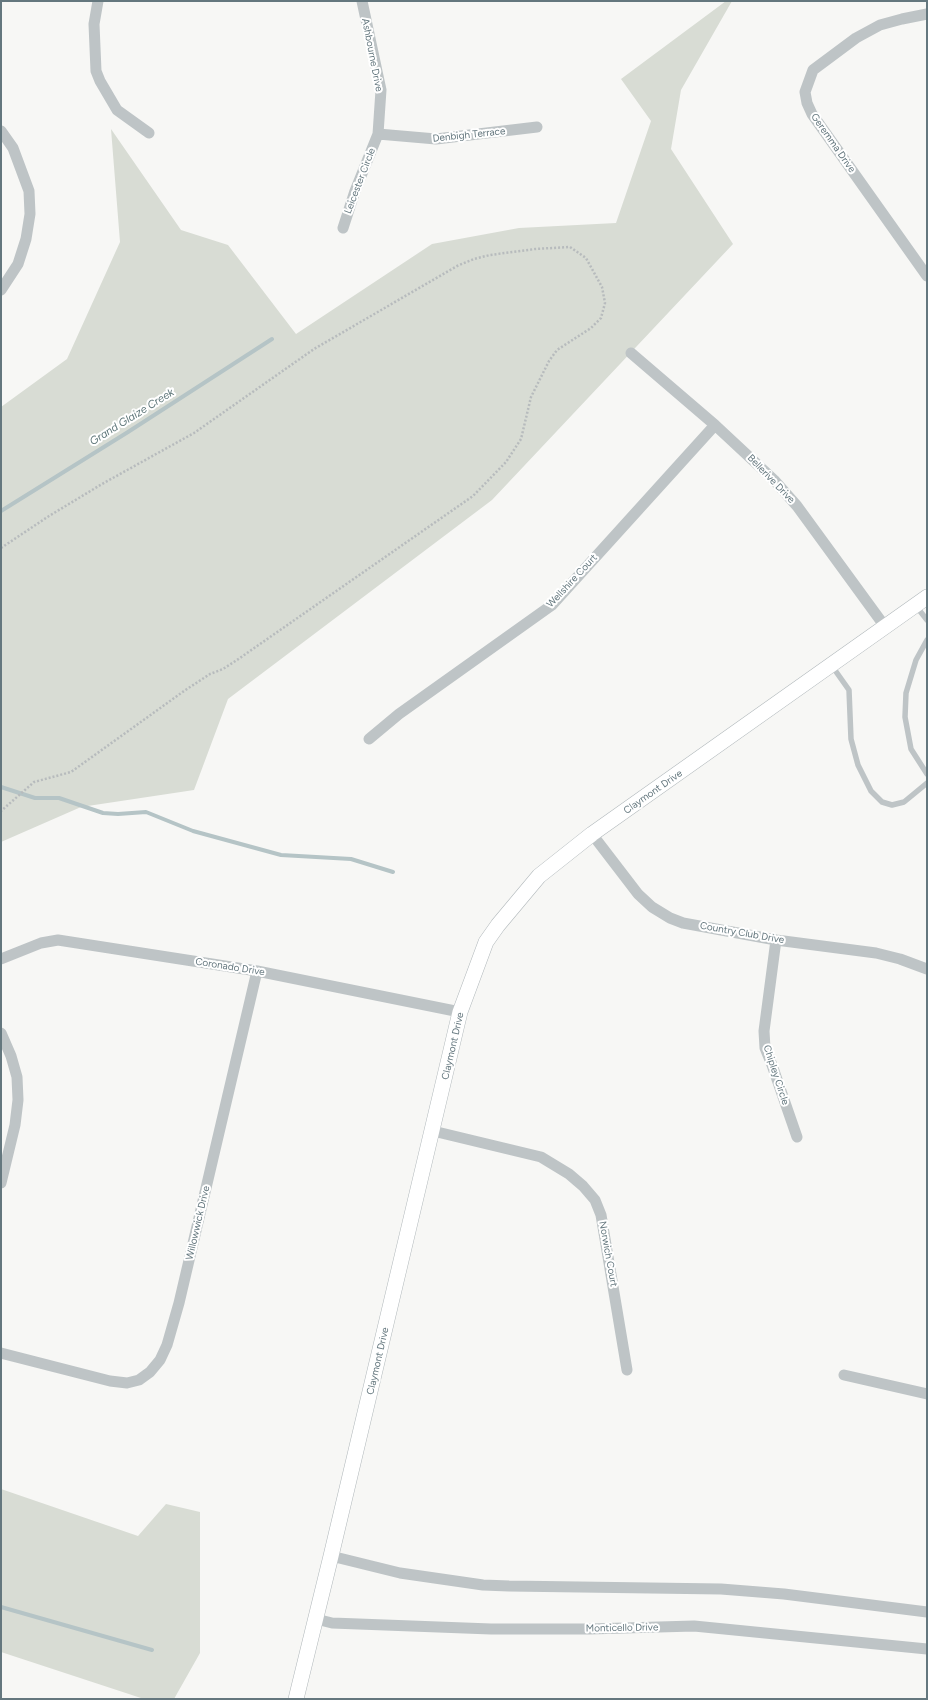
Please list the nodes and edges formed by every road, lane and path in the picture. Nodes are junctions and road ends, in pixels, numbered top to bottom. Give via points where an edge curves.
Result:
1 (98, 1) edge
2 (362, 1) edge
3 (927, 14) edge
4 (537, 127) dead end
5 (1, 131) edge
6 (149, 133) dead end
7 (378, 134) junction
8 (343, 228) dead end
9 (927, 276) edge
10 (1, 290) edge
11 (631, 353) dead end
12 (715, 425) junction
13 (1, 548) edge
14 (922, 601) edge
15 (927, 620) edge
16 (886, 628) junction
17 (927, 640) edge
18 (832, 666) junction
19 (369, 739) dead end
20 (927, 774) edge
21 (927, 783) edge
22 (1, 811) edge
23 (592, 834) junction
24 (776, 940) junction
25 (1, 959) edge
26 (927, 969) edge
27 (257, 971) junction
28 (460, 1012) junction
29 (1, 1033) edge
30 (433, 1131) junction
31 (797, 1137) dead end
32 (1, 1183) edge
33 (1, 1353) edge
34 (627, 1370) dead end
35 (844, 1375) dead end
36 (927, 1394) edge
37 (331, 1556) junction
38 (927, 1612) edge
39 (316, 1619) junction
40 (927, 1650) edge
41 (296, 1699) edge

1 - 6 street via 94,24 96,72 116,110
2 - 7 street, Ashbourne Drive via 381,90
3 - 9 street, Geremma Drive via 880,25 856,38 813,70 805,92 812,114
4 - 7 street, Denbigh Terrace via 436,139
5 - 10 street via 13,148 29,191 30,214 18,264
7 - 8 street, Leicester Circle
11 - 12 street, Bellerive Drive
12 - 16 street, Bellerive Drive via 774,480 797,506
12 - 19 street, Wellshire Court via 552,605
13 - 22 path via 95,488 194,433 314,349 457,266 490,255 570,247 586,258 602,288 605,303 601,318 591,328 556,350 531,397 520,439 506,462 473,496 237,660 184,691 71,772 34,782
14 - 15 lane
14 - 16 street, Claymont Drive
16 - 18 street, Claymont Drive
17 - 20 lane via 916,660 906,693 905,717 911,749
18 - 21 lane via 849,690 851,739 858,765 871,791 882,802 892,805 904,802
18 - 23 street, Claymont Drive
23 - 24 street, Country Club Drive via 638,894 670,918 683,923
23 - 28 street, Claymont Drive via 539,876 498,925 486,942
24 - 26 street, Country Club Drive via 876,953
24 - 31 street, Chipley Circle via 764,1031 765,1048
25 - 27 street, Coronado Drive via 42,943 58,940
27 - 28 street, Coronado Drive
27 - 33 street, Willowwick Drive via 179,1303 160,1360 139,1380 127,1383
28 - 30 street, Claymont Drive
29 - 32 street via 18,1077 15,1125
30 - 34 street, Norwich Court via 541,1157 569,1174 595,1200 608,1249
30 - 37 street, Claymont Drive
35 - 36 street
37 - 38 street via 400,1573 483,1585 721,1589 784,1594
37 - 39 street, Claymont Drive
39 - 40 street, Monticello Drive via 332,1622 491,1629 694,1626
39 - 41 street, Claymont Drive

